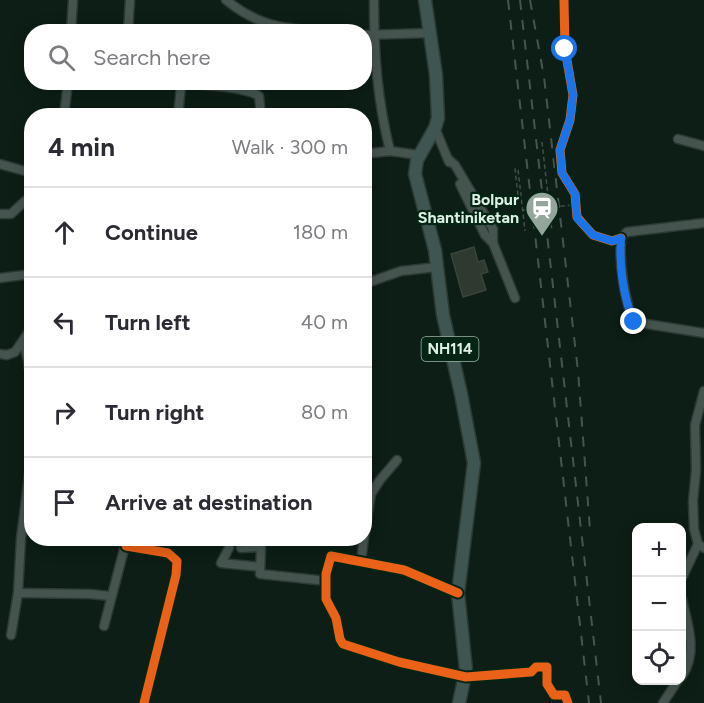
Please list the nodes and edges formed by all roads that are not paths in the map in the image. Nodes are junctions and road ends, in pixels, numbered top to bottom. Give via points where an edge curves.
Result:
1 (73, 0) edge
2 (130, 0) edge
3 (226, 0) edge
4 (374, 0) edge
5 (425, 0) edge
6 (564, 0) edge
7 (72, 24) edge
8 (128, 24) edge
9 (268, 24) edge
10 (371, 24) edge
11 (429, 33) junction
12 (372, 36) edge
13 (372, 54) edge
14 (67, 90) edge
15 (181, 90) edge
16 (235, 90) edge
17 (65, 108) edge
18 (179, 108) edge
19 (260, 108) edge
20 (435, 128) junction
21 (678, 139) dead end
22 (704, 146) edge
23 (390, 151) junction
24 (372, 153) edge
25 (419, 155) junction
26 (0, 164) edge
27 (24, 171) edge
28 (24, 202) edge
29 (0, 214) edge
30 (704, 223) edge
31 (621, 238) junction
32 (437, 267) junction
33 (24, 275) edge
34 (0, 278) edge
35 (372, 281) edge
36 (515, 298) dead end
37 (704, 333) edge
38 (23, 341) joint
39 (24, 345) edge
40 (0, 354) edge
41 (704, 391) edge
42 (397, 460) dead end
43 (700, 462) edge
44 (372, 492) edge
45 (24, 524) edge
46 (125, 546) edge
47 (141, 546) edge
48 (242, 546) edge
49 (363, 546) edge
50 (701, 546) edge
51 (229, 548) dead end
52 (361, 561) junction
53 (260, 567) junction
54 (682, 577) edge
55 (326, 581) junction
56 (18, 593) junction
57 (458, 593) junction
58 (110, 596) junction
59 (686, 617) edge
60 (104, 626) dead end
61 (11, 635) dead end
62 (686, 666) edge
63 (465, 677) junction
64 (675, 685) edge
65 (144, 703) edge
66 (459, 703) edge
67 (568, 703) edge
68 (663, 703) edge

1 - 7 street
2 - 8 street
3 - 9 street via 241,12
4 - 10 street
5 - 11 highway, NH114
6 - 31 street via 565,49 573,95 560,150 562,173 575,194 577,218 593,235 612,241
11 - 12 street
11 - 20 highway, NH114 via 438,95
13 - 23 street
14 - 17 street
15 - 18 street
16 - 19 street via 259,96
20 - 25 highway, NH114
20 - 36 street via 485,235 494,243
21 - 22 street
23 - 24 street
23 - 25 street
25 - 32 highway, NH114 via 415,174
26 - 27 street
28 - 29 street via 11,213
30 - 31 street via 627,232
31 - 37 street via 628,307 634,322
32 - 35 street via 407,270
32 - 57 highway, NH114 via 445,326 474,463
33 - 34 street
38 - 39 street
38 - 40 street via 15,352
41 - 43 street via 694,425
42 - 44 street
43 - 50 street via 693,501 694,529
45 - 56 street
46 - 58 street
47 - 65 street via 168,553 177,561
48 - 53 street via 261,547
49 - 52 street
50 - 54 street
51 - 53 street via 221,563
52 - 55 street via 331,555
52 - 57 street via 404,570
53 - 55 street via 260,573
55 - 63 street via 326,599 343,644
56 - 58 street
56 - 61 street
57 - 63 highway, NH114
58 - 60 street
59 - 62 street via 691,656
63 - 66 highway, NH114
63 - 67 street via 531,672 536,667 547,667 547,684 554,695 565,694
64 - 68 street

